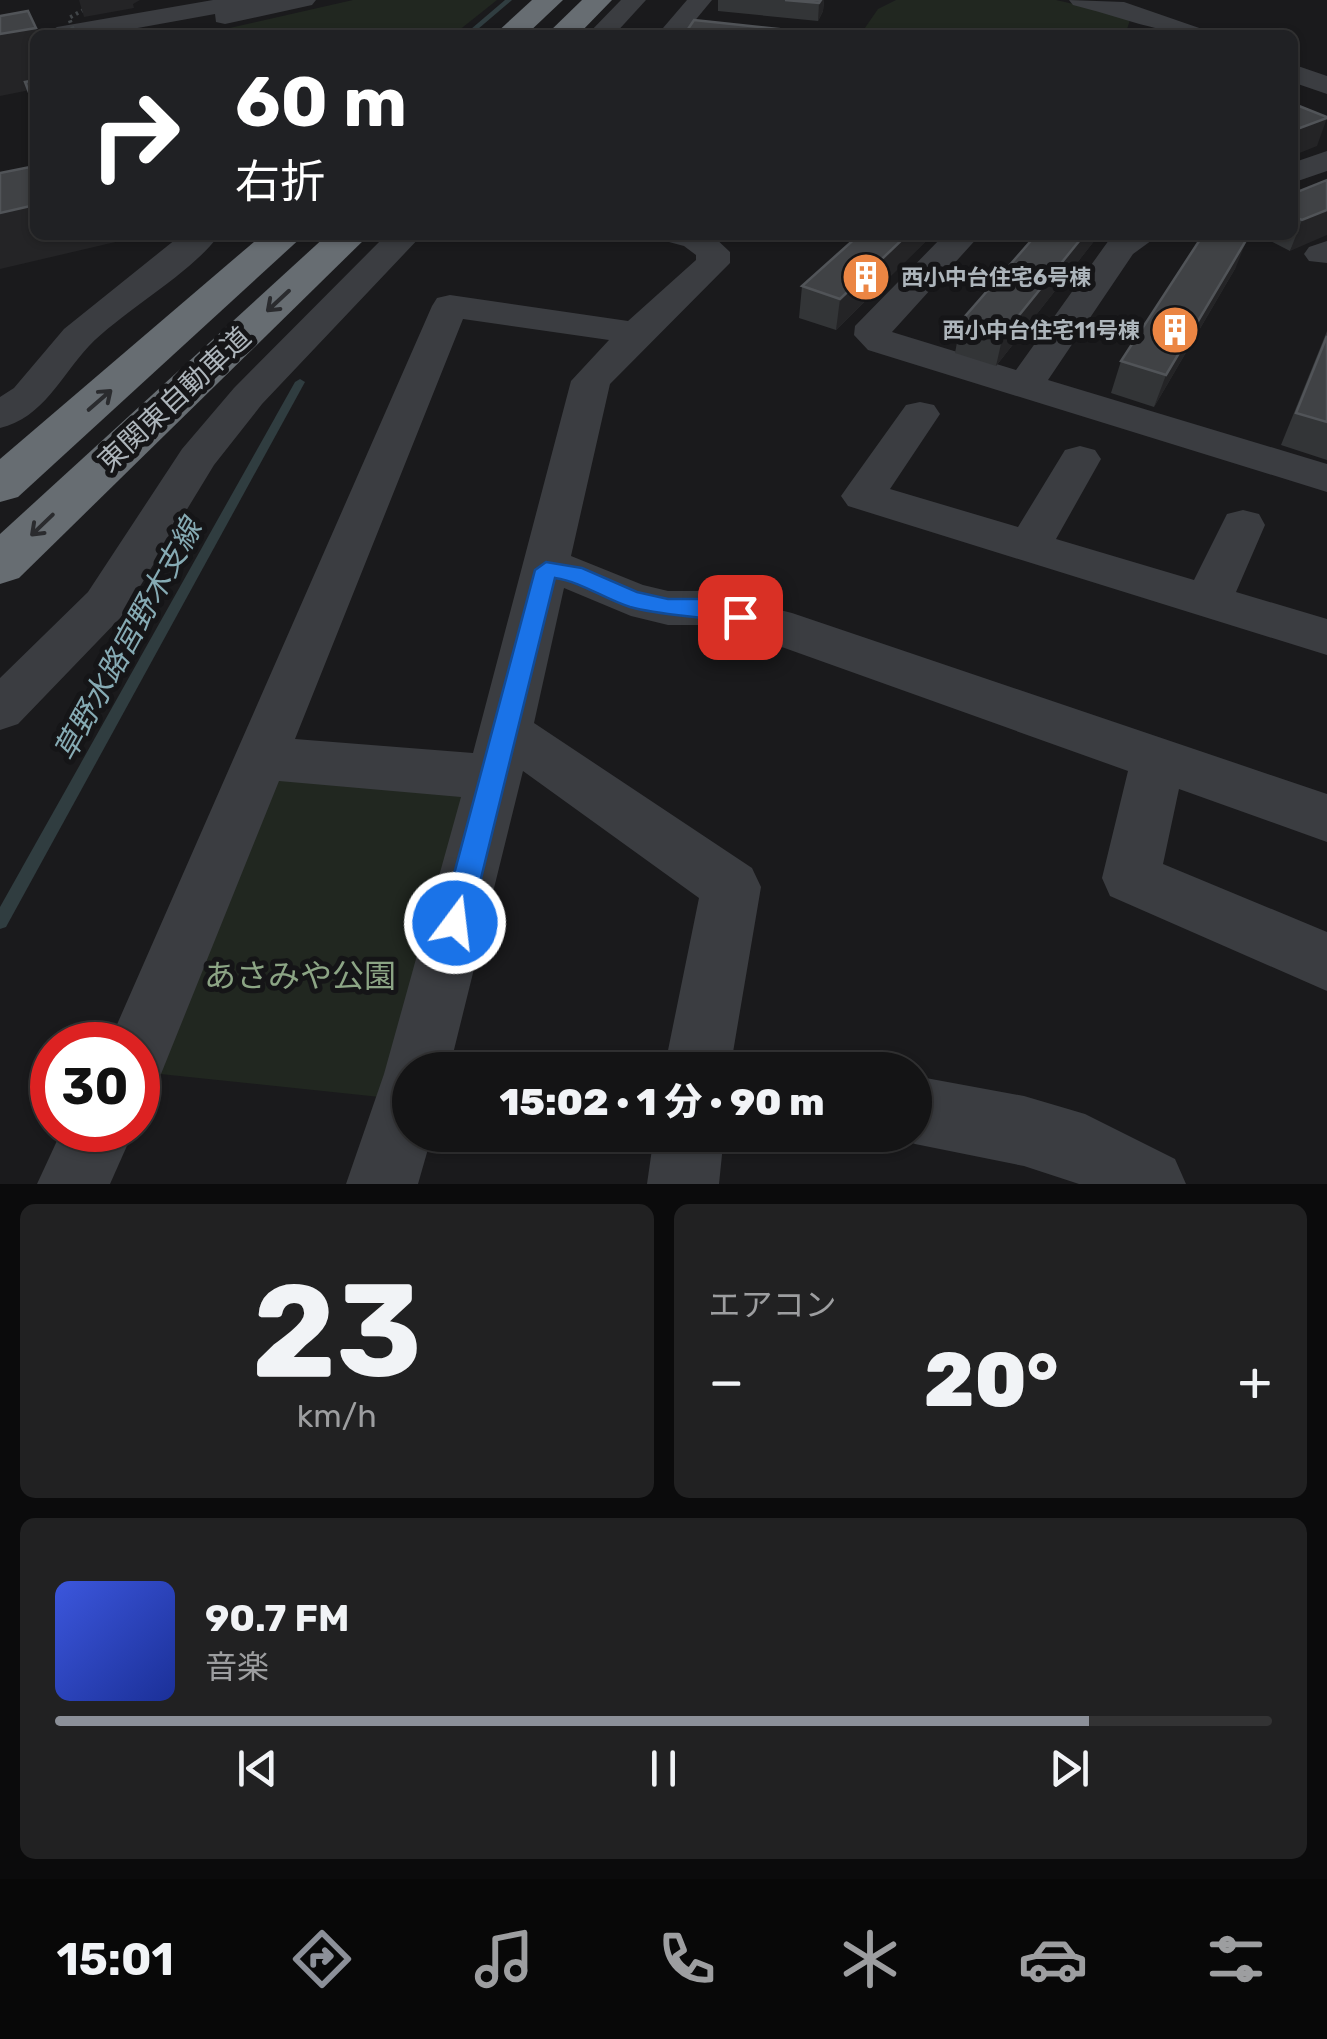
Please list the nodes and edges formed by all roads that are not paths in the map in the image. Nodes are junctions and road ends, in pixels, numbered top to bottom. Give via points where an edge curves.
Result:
1 (253, 0) edge
2 (304, 0) edge
3 (549, 0) edge
4 (598, 0) edge
5 (634, 0) edge
6 (700, 0) edge
7 (1081, 0) edge
8 (85, 30) edge
9 (165, 30) edge
10 (515, 30) edge
11 (567, 30) edge
12 (605, 30) edge
13 (674, 30) edge
14 (1182, 30) edge
15 (1298, 74) edge
16 (1327, 86) edge
17 (1327, 160) edge
18 (1298, 172) edge
19 (196, 240) edge
20 (279, 240) edge
21 (345, 240) edge
22 (401, 240) edge
23 (694, 240) edge
24 (958, 240) edge
25 (1134, 240) edge
26 (636, 334) junction
27 (1026, 386) junction
28 (920, 414) dead end
29 (0, 416) edge
30 (1080, 459) dead end
31 (1327, 478) edge
32 (0, 486) edge
33 (1243, 525) dead end
34 (1029, 546) junction
35 (0, 565) edge
36 (546, 570) junction
37 (1208, 600) junction
38 (1327, 637) edge
39 (0, 710) edge
40 (500, 754) junction
41 (263, 758) junction
42 (1158, 758) junction
43 (1327, 818) edge
44 (1327, 962) edge
45 (151, 1022) edge
46 (421, 1052) edge
47 (700, 1052) edge
48 (932, 1113) edge
49 (89, 1152) edge
50 (392, 1152) edge
51 (687, 1152) edge
52 (73, 1184) edge
53 (382, 1184) edge
54 (683, 1184) edge
55 (1150, 1184) edge

1 - 8 street
2 - 9 street
3 - 10 highway
4 - 11 highway
5 - 12 street
6 - 13 street
7 - 14 street
15 - 16 street
17 - 18 street
19 - 29 street via 77,336 28,396
32 -> 20 highway, 東関東自動車道
21 -> 35 highway, 東関東自動車道
22 - 39 street via 248,396 198,458 105,604
23 - 26 street via 713,252 713,263
24 - 27 street via 873,326 873,335 892,347
25 - 27 street via 1121,248
26 - 36 street via 590,381
26 - 41 street via 450,306
27 - 31 street
28 - 34 street via 863,496
30 - 34 street
33 - 37 street
34 - 37 street
36 - 40 street
36 - 42 street via 574,573 631,599 775,626
37 - 38 street
40 - 41 street
40 - 46 street
40 - 47 street via 731,888
41 - 45 street
42 - 43 street
42 - 44 street via 1131,878
48 - 55 street via 1085,1149
49 - 52 street
50 - 53 street
51 - 54 street

